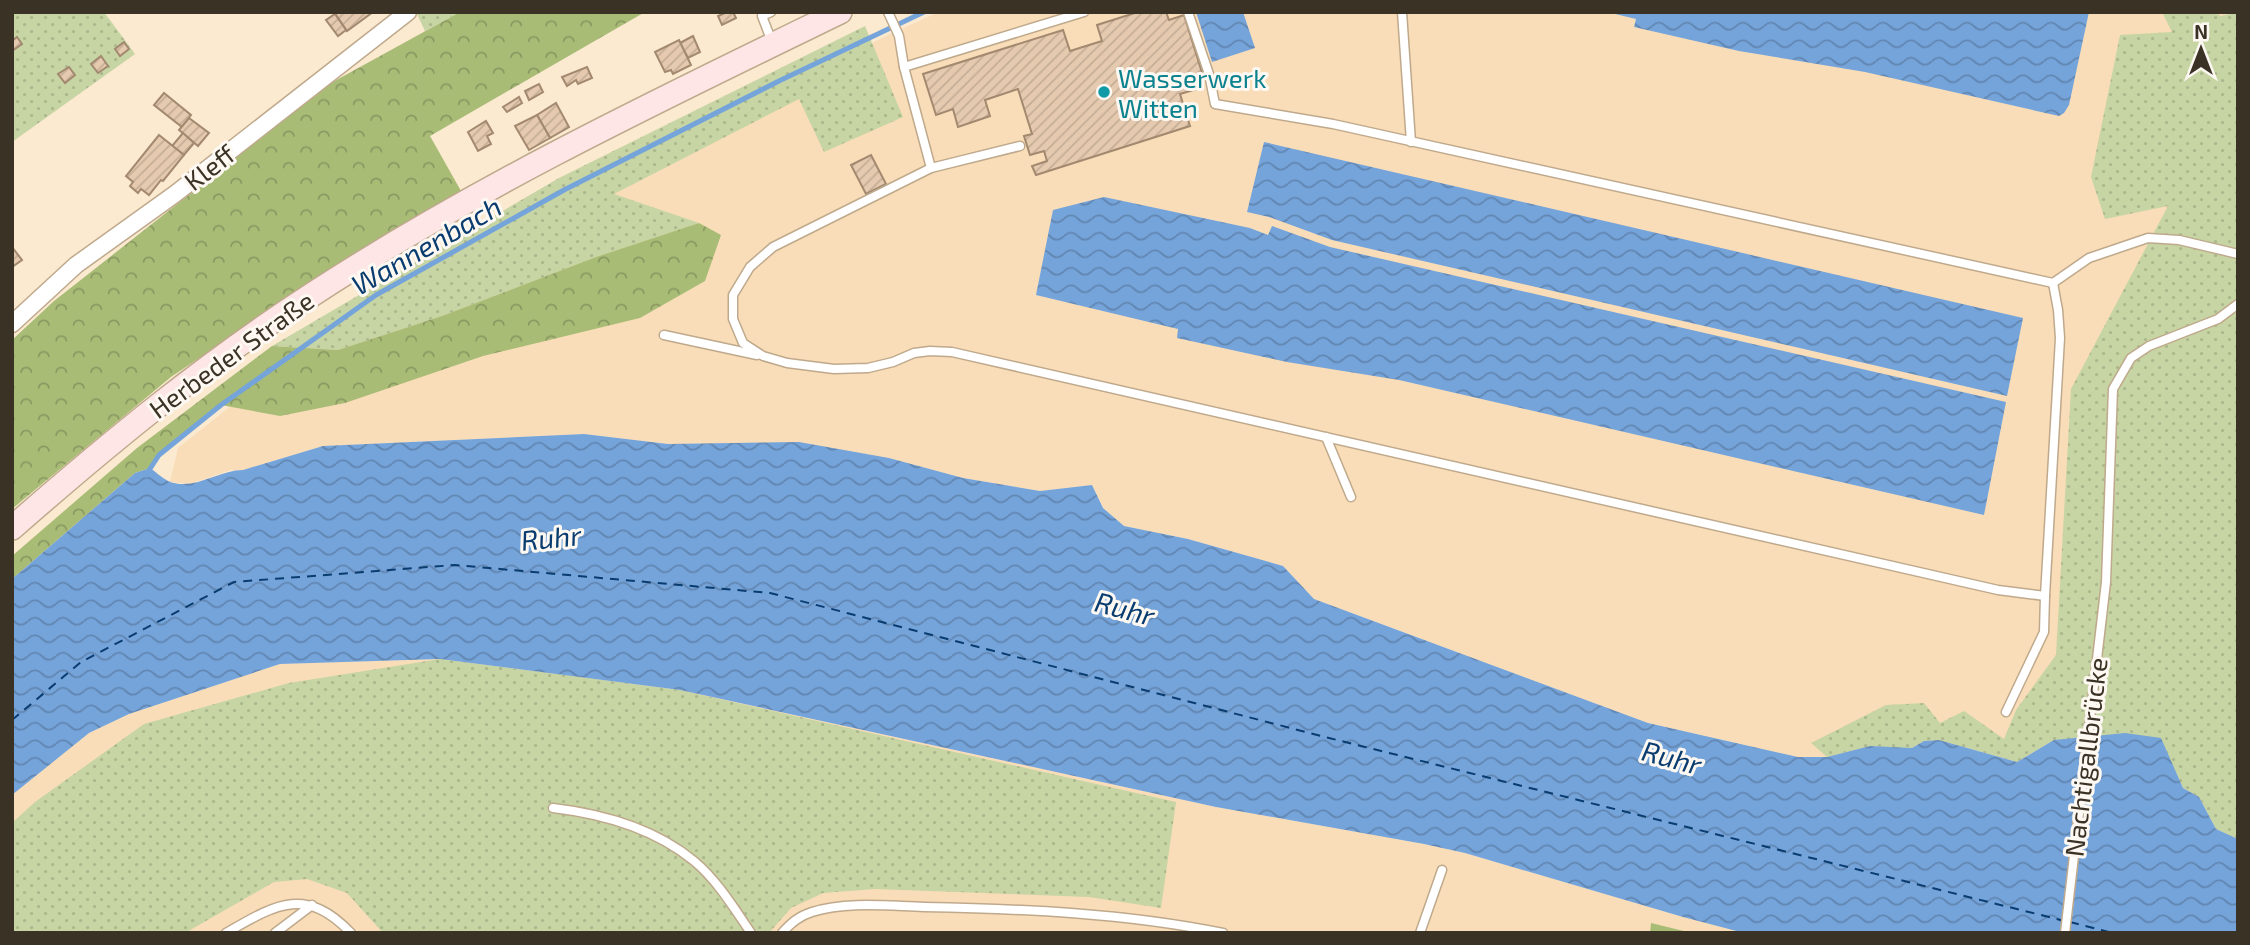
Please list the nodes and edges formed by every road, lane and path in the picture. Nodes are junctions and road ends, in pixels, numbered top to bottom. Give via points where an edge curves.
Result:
1 (771, 12) edge
2 (840, 12) edge
3 (888, 12) edge
4 (1084, 12) edge
5 (1188, 12) edge
6 (1402, 12) edge
7 (399, 15) edge
8 (773, 44) junction
9 (904, 67) junction
10 (1411, 142) junction
11 (1020, 146) dead end
12 (931, 168) junction
13 (2238, 254) edge
14 (2053, 283) junction
15 (2238, 304) edge
16 (12, 324) edge
17 (664, 335) dead end
18 (762, 356) junction
19 (1326, 437) junction
20 (1351, 497) dead end
21 (12, 528) edge
22 (2045, 596) junction
23 (2006, 712) dead end
24 (554, 808) dead end
25 (1442, 870) dead end
26 (312, 905) junction
27 (226, 933) edge
28 (275, 933) edge
29 (351, 933) edge
30 (751, 933) edge
31 (782, 933) edge
32 (1223, 933) edge
33 (1420, 933) edge
34 (2065, 933) edge

1 - 8 lane via 762,16
2 - 8 main road, Herbeder Straße
3 - 9 lane via 899,36
4 - 9 lane
5 - 10 lane via 1215,104
6 - 10 lane
7 - 16 street, Kleff via 175,194 76,265
8 - 21 main road, Herbeder Straße via 531,166 323,287 173,393
9 - 12 lane
10 - 14 lane
11 - 12 lane
12 - 18 lane via 773,247 750,267 733,295 733,319 743,343
13 - 14 lane via 2148,238 2089,258
14 - 22 lane via 2060,338
15 - 34 lane, Nachtigallbrücke via 2218,319 2150,345 2131,358 2113,389 2106,582
17 - 18 lane
18 - 19 lane via 834,369 868,368 914,353 953,352
19 - 20 lane
19 - 22 lane via 1998,590
22 - 23 lane via 2044,632
24 - 30 lane via 619,821 656,835 695,861
25 - 33 lane
26 - 27 lane via 290,903 265,910
26 - 28 lane
26 - 29 lane via 338,919
31 - 32 lane via 796,918 813,912 866,905 1086,913

